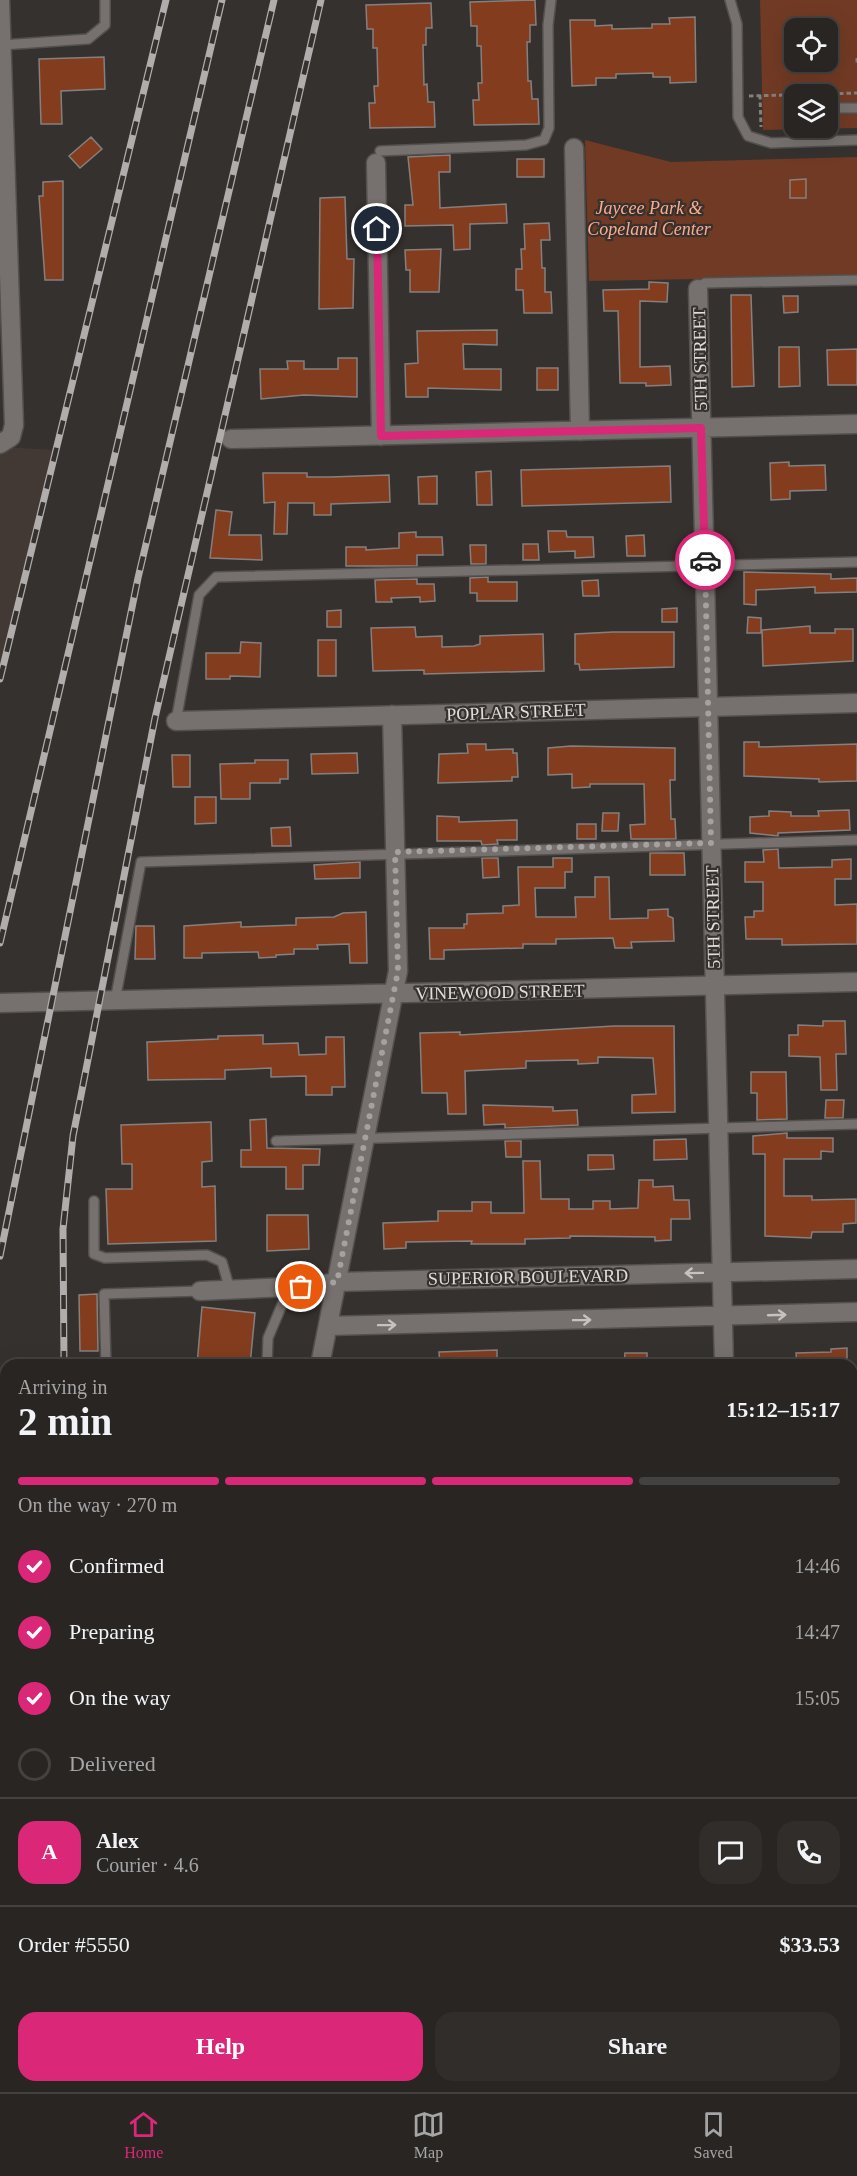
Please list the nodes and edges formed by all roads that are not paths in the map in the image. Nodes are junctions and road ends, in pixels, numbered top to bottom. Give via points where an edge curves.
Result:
1 (0, 0) edge
2 (105, 0) edge
3 (551, 0) edge
4 (730, 0) edge
5 (2, 45) junction
6 (838, 108) edge
7 (857, 108) edge
8 (800, 138) edge
9 (857, 141) edge
10 (800, 142) junction
11 (574, 148) dead end
12 (378, 157) joint
13 (857, 280) edge
14 (698, 289) joint
15 (857, 424) edge
16 (701, 428) junction
17 (580, 430) junction
18 (381, 436) junction
19 (231, 439) dead end
20 (5, 441) edge
21 (857, 562) edge
22 (705, 566) junction
23 (857, 703) edge
24 (708, 707) junction
25 (392, 715) junction
26 (176, 722) joint
27 (857, 840) edge
28 (711, 843) junction
29 (395, 852) junction
30 (857, 982) edge
31 (715, 986) junction
32 (394, 994) junction
33 (115, 1001) junction
34 (0, 1003) edge
35 (857, 1124) edge
36 (718, 1128) junction
37 (365, 1140) junction
38 (276, 1141) dead end
39 (94, 1201) dead end
40 (857, 1269) edge
41 (722, 1273) junction
42 (337, 1282) junction
43 (289, 1288) junction
44 (230, 1290) junction
45 (200, 1291) joint
46 (857, 1312) edge
47 (722, 1317) junction
48 (328, 1326) junction
49 (106, 1359) edge
50 (267, 1359) edge
51 (321, 1359) edge
52 (724, 1359) edge

1 - 5 street
2 - 5 lane via 105,26 88,39
3 - 12 lane via 549,128 544,140 526,146
4 - 10 lane via 737,24 738,117 748,136 771,142
5 - 20 street via 14,418
6 - 7 lane
8 - 10 lane
9 - 10 lane
11 - 17 street
12 - 18 street
13 - 14 lane via 705,283
14 - 16 street, 5TH STREET
15 - 16 street
16 - 17 street
16 - 22 street, 5TH STREET
17 - 18 street
18 - 19 street
21 - 22 lane
22 - 24 street, 5TH STREET
22 - 26 lane via 216,577 199,595
23 - 24 street, POPLAR STREET
24 - 25 street, POPLAR STREET
24 - 28 street, 5TH STREET
25 - 26 street, POPLAR STREET
25 - 29 street
27 - 28 lane
28 - 29 lane
28 - 31 street, 5TH STREET
29 - 32 street via 398,971
29 - 33 lane via 141,862
30 - 31 street, VINEWOOD STREET
31 - 32 street, VINEWOOD STREET
31 - 36 street, 5TH STREET
32 - 33 street, VINEWOOD STREET
32 - 37 street
33 - 34 street, VINEWOOD STREET
35 - 36 lane
36 - 37 lane
36 - 41 street, 5TH STREET
37 - 38 lane
37 - 42 street
39 - 44 lane via 94,1254 105,1258 207,1255 222,1262
40 - 41 street, SUPERIOR BOULEVARD
41 -> 42 street, SUPERIOR BOULEVARD
41 - 47 street, 5TH STREET
42 - 43 street, SUPERIOR BOULEVARD
42 - 48 street
43 - 44 street, SUPERIOR BOULEVARD
43 - 50 lane via 268,1338
44 - 45 street, SUPERIOR BOULEVARD
45 - 49 lane via 104,1294
47 -> 46 street
48 -> 47 street
47 - 52 street, 5TH STREET
48 - 51 street

